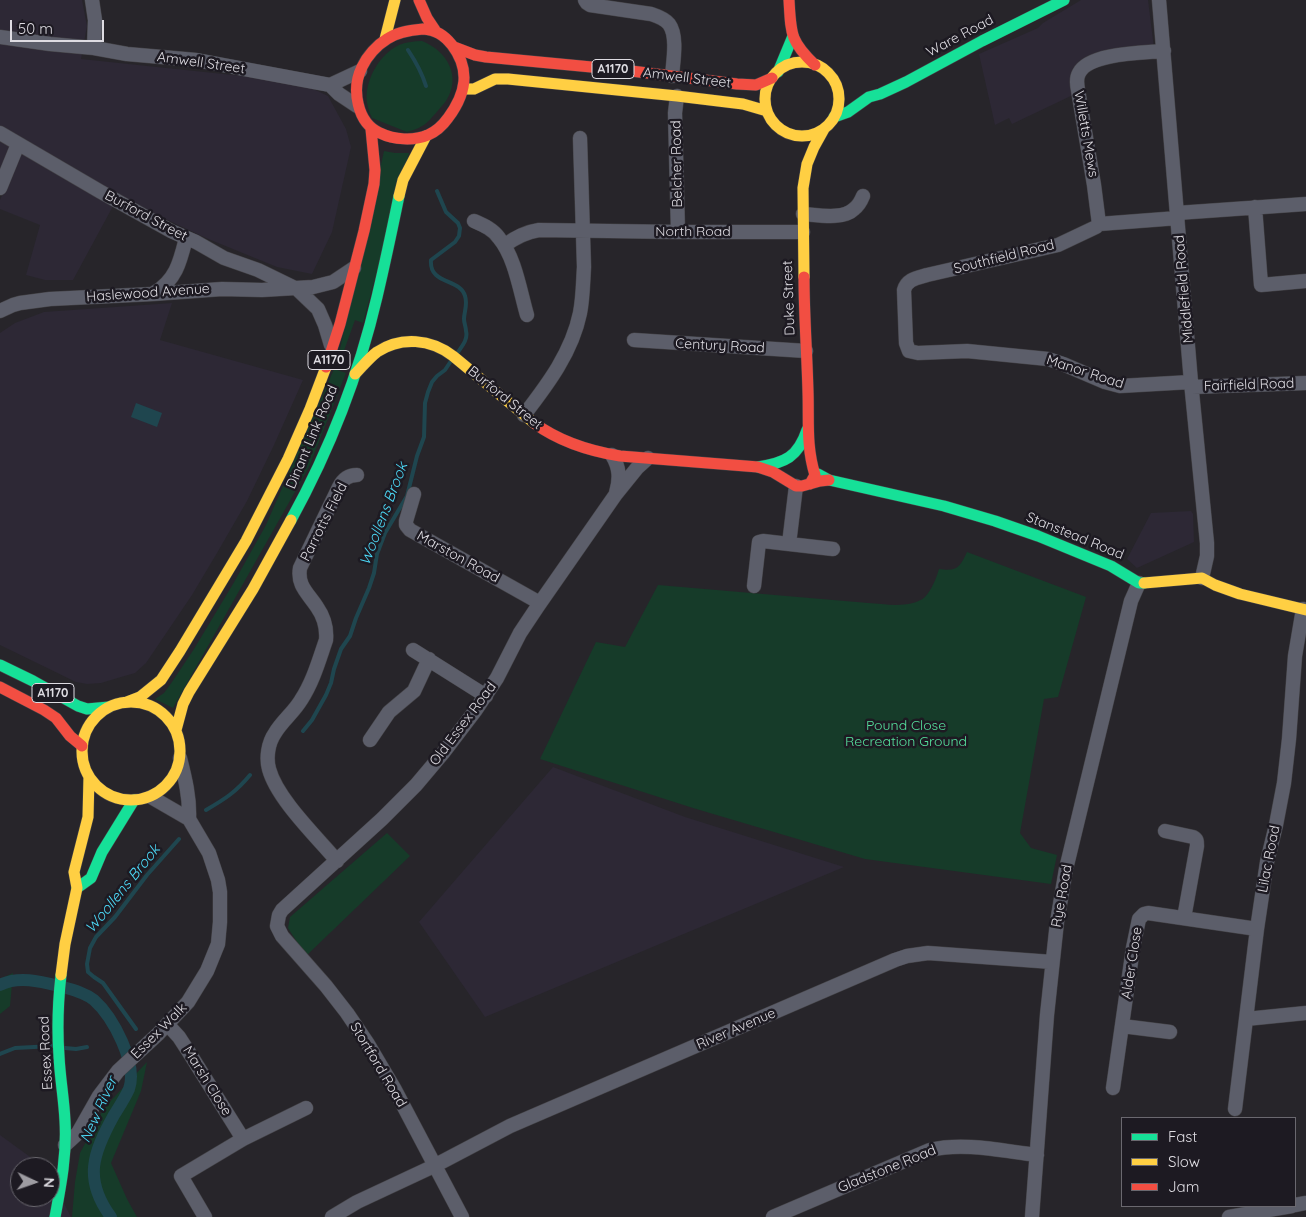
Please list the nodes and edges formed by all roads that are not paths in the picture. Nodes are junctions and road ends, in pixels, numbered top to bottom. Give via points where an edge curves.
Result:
1 (92, 0) edge
2 (394, 0) edge
3 (419, 0) edge
4 (585, 0) edge
5 (789, 0) edge
6 (1064, 0) edge
7 (1159, 0) edge
8 (435, 30) junction
9 (793, 36) junction
10 (0, 37) edge
11 (385, 39) junction
12 (454, 47) junction
13 (94, 48) junction
14 (1164, 51) junction
15 (815, 65) junction
16 (360, 71) junction
17 (775, 75) junction
18 (672, 76) junction
19 (835, 82) junction
20 (330, 85) junction
21 (847, 85) dead end
22 (464, 89) junction
23 (858, 92) dead end
24 (677, 96) junction
25 (869, 97) junction
26 (358, 106) junction
27 (767, 110) junction
28 (834, 117) junction
29 (824, 129) junction
30 (371, 130) junction
31 (0, 133) edge
32 (426, 136) junction
33 (580, 138) dead end
34 (18, 144) junction
35 (0, 188) edge
36 (863, 196) dead end
37 (1306, 204) edge
38 (1255, 207) junction
39 (803, 214) junction
40 (1178, 215) junction
41 (474, 221) dead end
42 (1099, 224) junction
43 (583, 232) junction
44 (678, 232) junction
45 (803, 232) junction
46 (186, 238) junction
47 (505, 245) junction
48 (356, 267) junction
49 (1306, 281) edge
50 (297, 289) junction
51 (153, 294) junction
52 (0, 311) edge
53 (527, 315) dead end
54 (634, 340) dead end
55 (332, 349) junction
56 (806, 351) junction
57 (918, 353) joint
58 (355, 374) junction
59 (1306, 383) edge
60 (1192, 384) junction
61 (524, 416) junction
62 (808, 426) junction
63 (612, 455) junction
64 (648, 458) junction
65 (758, 467) junction
66 (814, 469) junction
67 (357, 475) dead end
68 (829, 480) junction
69 (803, 485) junction
70 (414, 494) dead end
71 (616, 494) junction
72 (789, 544) junction
73 (833, 549) dead end
74 (1202, 578) junction
75 (1139, 583) junction
76 (754, 586) dead end
77 (540, 603) junction
78 (1304, 609) edge
79 (413, 650) dead end
80 (429, 659) junction
81 (0, 665) edge
82 (0, 687) edge
83 (486, 696) junction
84 (127, 702) junction
85 (109, 706) junction
86 (176, 730) junction
87 (370, 740) dead end
88 (82, 746) junction
89 (180, 758) junction
90 (89, 777) junction
91 (151, 796) junction
92 (134, 800) junction
93 (189, 819) junction
94 (1165, 831) dead end
95 (337, 861) junction
96 (77, 888) junction
97 (1184, 918) junction
98 (277, 926) joint
99 (1257, 929) junction
100 (1052, 962) junction
101 (1306, 1013) edge
102 (1246, 1018) junction
103 (168, 1025) junction
104 (1122, 1026) junction
105 (1170, 1032) dead end
106 (1113, 1088) dead end
107 (306, 1108) dead end
108 (1235, 1109) dead end
109 (243, 1139) junction
110 (65, 1145) junction
111 (1037, 1155) junction
112 (434, 1166) junction
113 (1287, 1207) edge
114 (55, 1217) edge
115 (205, 1217) edge
116 (332, 1217) edge
117 (462, 1217) edge
118 (773, 1217) edge
119 (1032, 1217) edge
120 (1229, 1217) edge

1 - 13 street
2 - 11 main road
3 - 8 main road
4 - 18 street via 595,6 651,14 668,23 675,46
5 - 9 main road
6 - 25 main road, Ware Road via 906,82
7 - 14 street, Middlefield Road
8 - 11 main road via 407,32
8 - 12 main road
9 - 15 main road
9 - 17 main road
10 - 13 street, Amwell Street
11 - 16 main road
12 - 18 main road, Amwell Street / A1170 via 486,57
12 - 22 main road via 464,69
13 - 20 street, Amwell Street via 196,60
14 - 40 street, Middlefield Road
14 - 42 street, Willetts Mews via 1103,58 1082,68 1078,74 1077,85
15 - 17 main road via 805,62 788,65
15 - 19 main road
16 - 20 street
16 - 26 main road
17 - 18 main road, Amwell Street / A1170 via 756,85
17 - 27 main road via 768,86
19 - 21 main road
19 - 28 main road via 839,106
20 - 26 street, Amwell Street
22 - 24 main road, Amwell Street / A1170 via 474,89 495,79 508,79
22 - 32 main road via 444,122
23 - 25 main road
24 - 27 main road, Amwell Street / A1170
24 - 44 street, Belcher Road
25 - 28 main road, Ware Road via 848,112
26 - 30 main road
27 - 29 main road via 779,128 787,133 804,136
28 - 29 main road
29 - 39 main road, Duke Street via 807,164
30 - 32 main road via 403,139
30 - 48 main road, Dinant Link Road / A1170 via 374,184
31 - 34 street, Burford Street
32 - 58 main road, Dinant Link Road / A1170 via 403,180 381,281
33 - 43 street
34 - 35 street
34 - 46 street, Burford Street
36 - 39 street via 855,209 844,215
37 - 38 street, Southfield Road
38 - 40 street, Southfield Road
38 - 49 street via 1261,285
39 - 45 main road, Duke Street
40 - 42 street, Southfield Road
40 - 60 street, Middlefield Road
41 - 47 street via 491,230
42 - 57 street, Southfield Road via 1049,247 908,282 904,294 906,343 909,350
43 - 44 street, North Road
43 - 47 street, North Road via 531,231
43 - 61 street via 583,287 577,325 558,368
44 - 45 street, North Road
45 - 56 main road, Duke Street
46 - 50 street, Burford Street
46 - 51 street via 172,277
47 - 53 street
48 - 50 street via 324,286
48 - 55 main road, Dinant Link Road / A1170
50 - 51 street, Haslewood Avenue via 222,289
50 - 55 street, Burford Street via 318,309
51 - 52 street, Haslewood Avenue via 34,301
54 - 56 street, Century Road
55 - 84 main road, Dinant Link Road / A1170 via 288,459 237,557 161,680 140,697
56 - 62 main road, Duke Street
57 - 60 street, Manor Road via 967,351 1038,358 1120,386
58 - 61 main road, Burford Street via 378,352 390,346 406,342 433,344 459,360
58 - 86 main road, Dinant Link Road / A1170 via 293,517 189,692
59 - 60 street, Fairfield Road
60 - 74 street, Middlefield Road via 1207,548
61 - 63 main road, Burford Street via 569,443
62 - 65 main road, Burford Street via 802,445 794,456
62 - 66 main road, Duke Street via 810,459
63 - 64 main road, Burford Street
63 - 71 street, Old Essex Road via 619,475
64 - 65 main road, Burford Street
64 - 71 street, Old Essex Road
65 - 69 main road, Burford Street
66 - 68 main road
66 - 69 main road via 813,480
67 - 95 street, Parrotts Field via 346,478 338,487 300,568 301,582 323,617 326,640 301,701 274,733 268,756 269,770 283,796
68 - 69 main road
68 - 75 main road, Stanstead Road via 995,521 1111,566
69 - 72 street
70 - 77 street, Marston Road via 406,522 410,530
71 - 77 street, Old Essex Road
72 - 73 street
72 - 76 street via 759,542
74 - 75 main road
74 - 78 main road via 1240,594
75 - 100 street, Rye Road via 1131,601 1066,869
77 - 83 street, Old Essex Road via 520,632
78 - 99 street, Lilac Road via 1295,656 1284,783
79 - 80 street
80 - 83 street
80 - 87 street via 414,691 389,712
81 - 85 main road, A1170 via 78,706 87,709
82 - 88 main road, A1170 via 56,718
83 - 95 street, Old Essex Road via 426,774
84 - 85 main road
84 - 86 main road via 153,707
85 - 88 main road via 91,723
86 - 89 main road
88 - 90 main road via 83,763
89 - 91 main road via 169,783
89 - 93 street, Essex Walk
90 - 92 main road via 108,794 121,800
90 - 96 main road, Essex Road via 88,817 74,872
91 - 92 main road
91 - 93 street, Essex Walk
92 - 96 main road via 102,852 92,878
93 - 103 street, Essex Walk via 209,853 218,880 221,905 218,944 201,982
94 - 97 street via 1193,836 1197,841
95 - 98 street, Old Essex Road via 282,910
96 - 110 main road, Essex Road via 65,944 58,1019
97 - 99 street, Alder Close
97 - 104 street, Alder Close via 1148,913 1139,919
98 - 112 street, Stortford Road via 368,1044
99 - 102 street, Lilac Road
100 - 111 street, Rye Road
100 - 112 street, River Avenue via 937,954 901,958 510,1126
101 - 102 street
102 - 108 street, Lilac Road
103 - 109 street, Marsh Close
103 - 110 street, Essex Walk via 121,1069 99,1096 78,1133
104 - 105 street
104 - 106 street, Alder Close
107 - 109 street
109 - 115 street via 181,1176
110 - 114 main road, Essex Road
111 - 118 street, Gladstone Road via 975,1147 943,1147
111 - 119 street, Rye Road
112 - 116 street, River Avenue
112 - 117 street, Stortford Road
113 - 120 street

